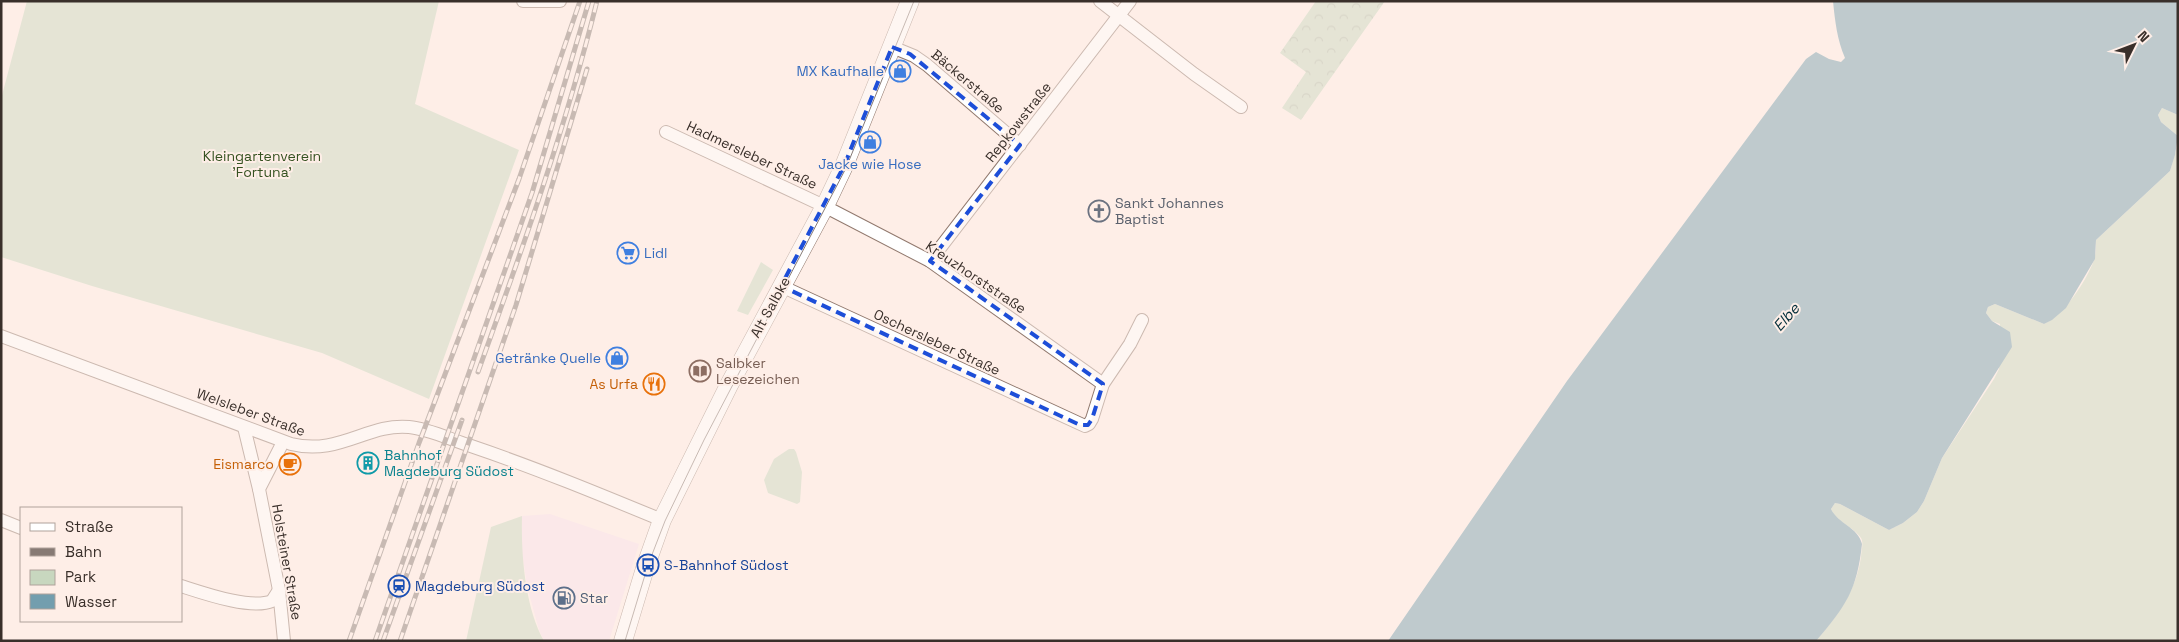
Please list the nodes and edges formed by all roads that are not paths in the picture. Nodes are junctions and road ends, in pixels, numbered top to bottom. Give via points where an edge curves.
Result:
1 (523, 1) edge
2 (560, 1) edge
3 (910, 1) edge
4 (1100, 1) edge
5 (1130, 1) edge
6 (1119, 16) junction
7 (892, 47) junction
8 (1241, 108) dead end
9 (666, 132) dead end
10 (1020, 145) junction
11 (825, 206) junction
12 (930, 261) junction
13 (782, 286) junction
14 (1142, 320) dead end
15 (1, 336) edge
16 (1103, 384) junction
17 (244, 427) junction
18 (284, 442) junction
19 (259, 488) junction
20 (1, 520) edge
21 (662, 520) junction
22 (20, 528) edge
23 (182, 586) edge
24 (279, 590) junction
25 (284, 641) edge
26 (623, 641) edge

1 - 2 street
3 - 7 main road, Alt Salbke
4 - 6 street
5 - 6 street, Repkowstraße
6 - 8 street
6 - 10 street, Repkowstraße
7 - 10 street, Bäckerstraße via 928,65
7 - 11 main road, Alt Salbke
9 - 11 street, Hadmersleber Straße
10 - 12 street, Repkowstraße
11 - 12 street, Kreuzhorststraße
11 - 13 main road, Alt Salbke
12 - 16 street, Kreuzhorststraße
13 - 16 street, Oschersleber Straße via 1080,425 1088,425 1092,421
13 - 21 main road, Alt Salbke
14 - 16 street
15 - 17 street, Welsleber Straße
17 - 18 street, Welsleber Straße
17 - 19 street, Holsteiner Straße
18 - 19 street, Holsteiner Straße
18 - 21 street, Welsleber Straße via 319,448 382,430 414,428 529,466
19 - 24 street, Holsteiner Straße
20 - 22 street
21 - 26 main road, Alt Salbke
23 - 24 street via 229,599 261,603 272,601
24 - 25 street, Holsteiner Straße

